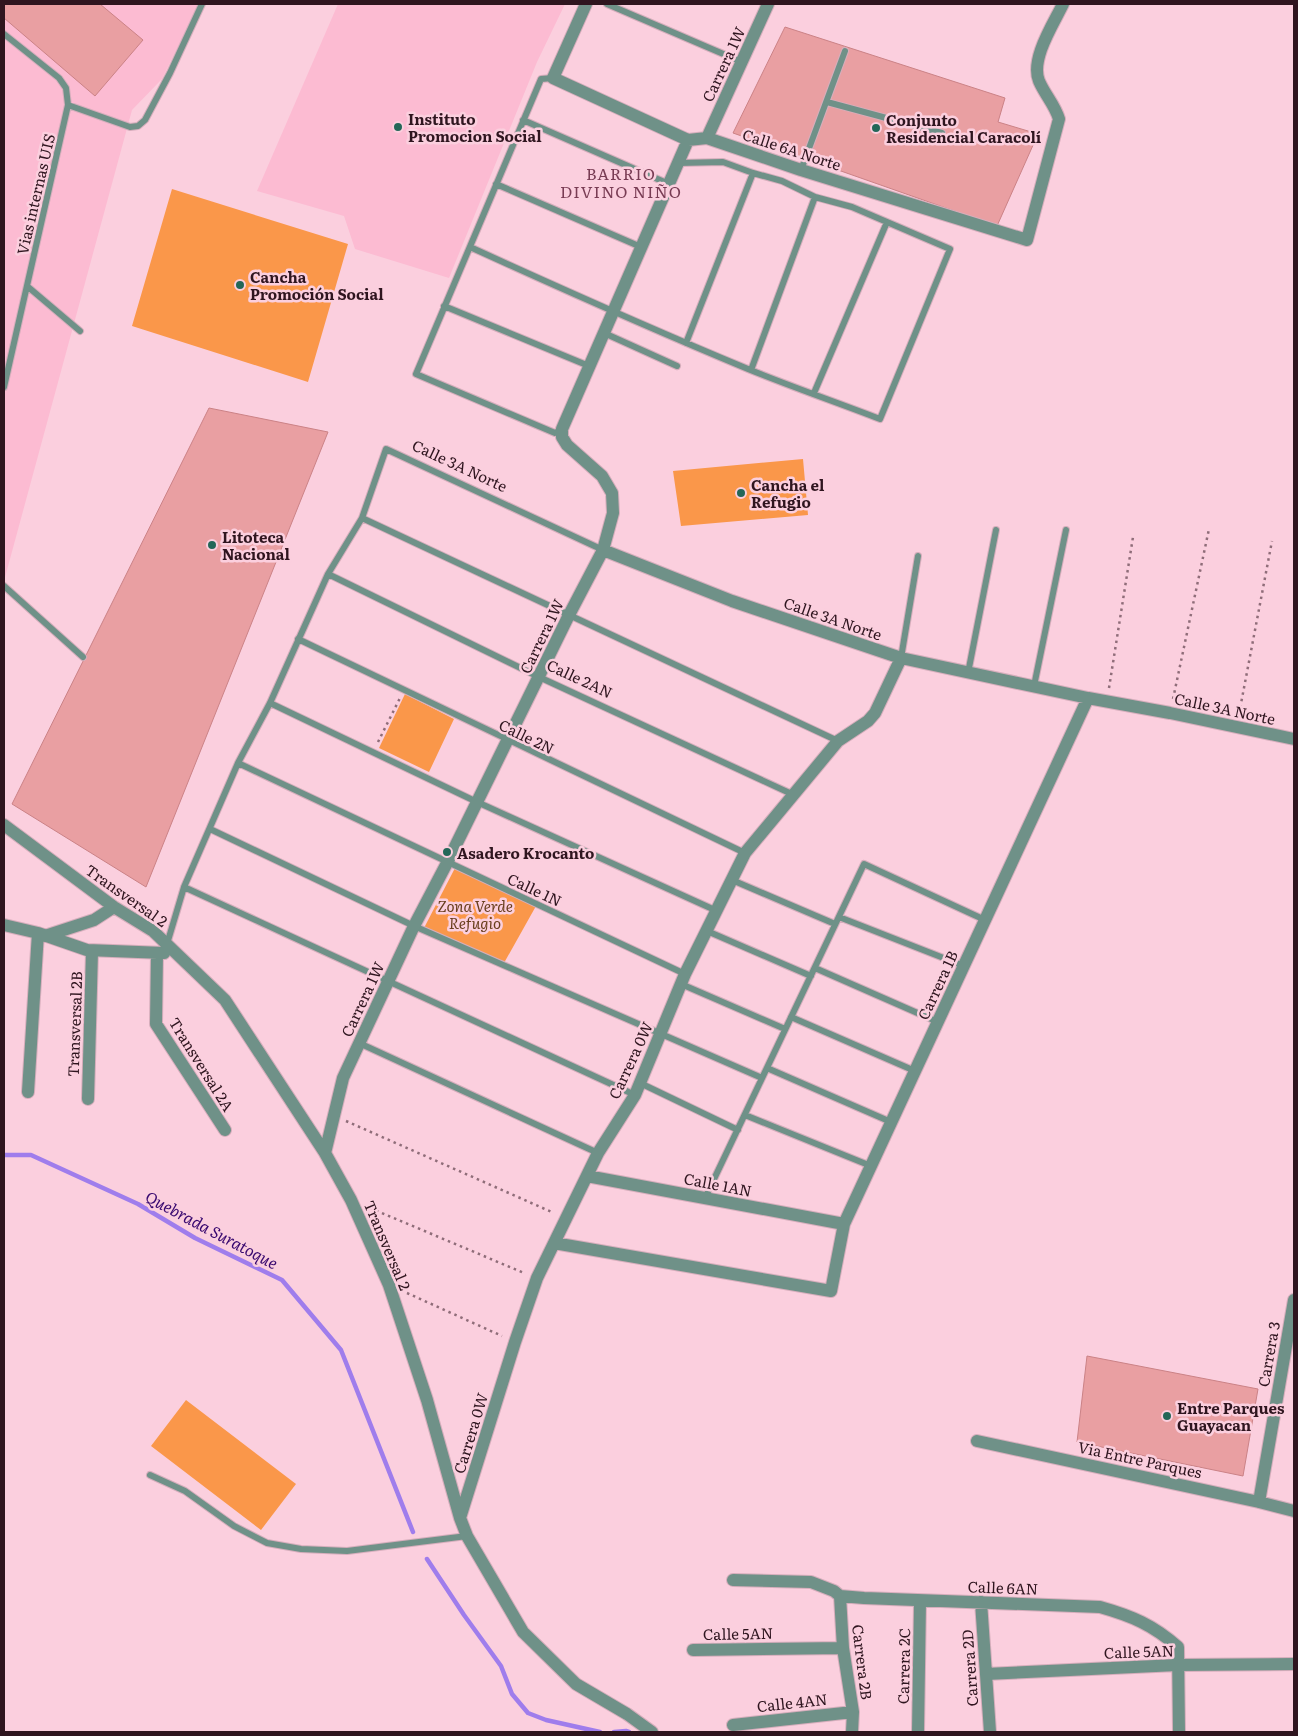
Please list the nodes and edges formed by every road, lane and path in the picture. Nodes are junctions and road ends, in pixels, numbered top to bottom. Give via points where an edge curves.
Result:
1 (202, 4) edge
2 (586, 4) edge
3 (607, 4) edge
4 (768, 4) edge
5 (1063, 4) edge
6 (4, 34) edge
7 (845, 52) dead end
8 (742, 62) junction
9 (553, 78) junction
10 (827, 102) junction
11 (68, 105) junction
12 (523, 120) junction
13 (942, 133) dead end
14 (707, 138) junction
15 (688, 140) junction
16 (678, 163) junction
17 (801, 170) junction
18 (753, 173) junction
19 (496, 184) junction
20 (669, 184) junction
21 (816, 197) junction
22 (887, 222) junction
23 (470, 247) junction
24 (641, 247) junction
25 (27, 286) junction
26 (444, 306) junction
27 (613, 312) junction
28 (80, 331) dead end
29 (604, 333) junction
30 (686, 343) junction
31 (589, 366) junction
32 (677, 366) dead end
33 (751, 370) junction
34 (4, 387) edge
35 (814, 393) junction
36 (562, 429) junction
37 (362, 518) junction
38 (1209, 529) dead end
39 (996, 530) dead end
40 (1066, 530) dead end
41 (1133, 537) dead end
42 (1272, 541) dead end
43 (603, 550) junction
44 (918, 556) dead end
45 (328, 574) junction
46 (4, 586) edge
47 (568, 616) junction
48 (298, 639) junction
49 (83, 657) dead end
50 (901, 658) junction
51 (968, 673) junction
52 (539, 677) junction
53 (1034, 686) junction
54 (404, 690) junction
55 (1088, 698) junction
56 (1107, 701) junction
57 (270, 702) junction
58 (1170, 713) junction
59 (1236, 728) junction
60 (1294, 739) edge
61 (507, 740) junction
62 (838, 741) junction
63 (373, 752) junction
64 (238, 763) junction
65 (794, 795) junction
66 (477, 802) junction
67 (4, 825) edge
68 (210, 829) junction
69 (745, 853) junction
70 (448, 862) junction
71 (732, 880) junction
72 (184, 887) junction
73 (114, 907) junction
74 (717, 911) junction
75 (838, 917) junction
76 (985, 920) junction
77 (835, 924) junction
78 (4, 925) edge
79 (414, 926) junction
80 (707, 931) junction
81 (42, 934) junction
82 (162, 948) junction
83 (92, 950) junction
84 (964, 966) junction
85 (815, 968) junction
86 (811, 976) junction
87 (683, 979) junction
88 (388, 981) junction
89 (792, 1016) junction
90 (938, 1022) junction
91 (785, 1029) junction
92 (661, 1034) junction
93 (359, 1043) junction
94 (767, 1068) junction
95 (915, 1071) junction
96 (762, 1078) junction
97 (638, 1089) junction
98 (28, 1092) dead end
99 (88, 1099) dead end
100 (745, 1115) junction
101 (334, 1116) junction
102 (891, 1122) junction
103 (224, 1130) dead end
104 (738, 1130) junction
105 (325, 1153) junction
106 (598, 1153) junction
107 (871, 1166) junction
108 (587, 1176) junction
109 (705, 1198) junction
110 (351, 1200) junction
111 (567, 1218) junction
112 (844, 1224) junction
113 (554, 1243) junction
114 (536, 1278) junction
115 (389, 1285) junction
116 (1293, 1308) edge
117 (514, 1342) junction
118 (977, 1441) dead end
119 (150, 1475) dead end
120 (1259, 1502) junction
121 (1294, 1511) edge
122 (460, 1518) junction
123 (467, 1536) junction
124 (734, 1580) dead end
125 (840, 1596) junction
126 (920, 1601) junction
127 (981, 1602) junction
128 (844, 1648) junction
129 (693, 1650) dead end
130 (1294, 1664) edge
131 (1177, 1665) junction
132 (986, 1674) junction
133 (853, 1712) junction
134 (734, 1724) dead end
135 (769, 1726) edge
136 (650, 1731) edge
137 (852, 1732) edge
138 (918, 1732) edge
139 (990, 1732) edge
140 (1179, 1732) edge

1 - 11 lane via 162,88 145,120 138,126 130,127
2 - 9 street
3 - 8 lane
4 - 8 street, Carrera 1W
5 - 17 street, Calle 6A Norte via 1041,50 1037,72 1059,119 1027,240
6 - 11 lane, Vias internas UIS via 59,78 66,88
7 - 10 lane
8 - 14 street, Carrera 1W
9 - 12 lane via 541,79
9 - 15 street
10 - 13 lane
10 - 17 lane
11 - 25 lane, Vias internas UIS
12 - 19 lane
12 - 20 lane
14 - 15 street, Calle 6A Norte
14 - 17 street, Calle 6A Norte
15 - 16 street
16 - 18 lane via 723,162
16 - 20 street
18 - 21 lane via 782,181
18 - 30 lane
19 - 23 lane
19 - 24 lane
20 - 24 street
21 - 22 lane via 852,207
21 - 33 lane
22 - 35 lane
22 - 35 lane via 950,249 880,419
23 - 26 lane
23 - 27 lane
24 - 27 street
25 - 28 lane
25 - 34 lane, Vias internas UIS
26 - 31 lane
26 - 36 lane via 416,374 555,433
27 - 29 street
27 - 30 lane
29 - 31 street
29 - 32 lane
30 - 33 lane
31 - 36 street
33 - 35 lane
36 - 43 street, Carrera 1W via 567,445 602,476 612,493 612,513
37 - 43 lane, Calle 3A Norte via 386,449
37 - 45 lane
37 - 47 lane
38 - 58 path
39 - 51 lane
40 - 53 lane
41 - 56 path
42 - 59 path
43 - 47 street, Carrera 1W
43 - 50 street, Calle 3A Norte via 732,601
44 - 50 lane
45 - 48 lane
45 - 52 lane, Calle 2AN
46 - 49 lane
47 - 52 street, Carrera 1W
47 - 62 lane
48 - 54 lane, Calle 2N
48 - 57 lane
50 - 51 street, Calle 3A Norte
50 - 62 street, Carrera 0W via 875,713
51 - 53 street, Calle 3A Norte
52 - 61 street, Carrera 1W
52 - 65 lane, Calle 2AN
53 - 55 street, Calle 3A Norte
54 - 61 lane, Calle 2N
54 - 63 path
55 - 56 street, Calle 3A Norte
55 - 76 street, Carrera 1B
56 - 58 street, Calle 3A Norte
57 - 63 lane
57 - 64 lane
58 - 59 street, Calle 3A Norte
59 - 60 street, Calle 3A Norte
61 - 66 street, Carrera 1W
61 - 69 lane, Calle 2N
62 - 65 street, Carrera 0W
63 - 66 lane
64 - 68 lane
64 - 70 lane, Calle 1N
65 - 69 street, Carrera 0W
66 - 70 street, Carrera 1W
66 - 74 lane
67 - 73 street, Transversal 2
68 - 72 lane
68 - 79 lane
69 - 71 street, Carrera 0W
70 - 79 street, Carrera 1W
70 - 87 lane, Calle 1N
71 - 74 street, Carrera 0W
71 - 77 lane
72 - 82 lane
72 - 88 lane
73 - 81 street via 94,920
73 - 82 street, Transversal 2 via 153,931
74 - 80 street, Carrera 0W
75 - 76 lane via 864,864
75 - 77 lane
75 - 84 lane
76 - 84 street, Carrera 1B
77 - 85 lane
78 - 81 street
79 - 88 street, Carrera 1W
79 - 92 lane
80 - 86 lane
80 - 87 street, Carrera 0W
81 - 83 street
81 - 98 street
82 - 83 street
82 - 103 street, Transversal 2A via 156,1024
82 - 105 street, Transversal 2 via 177,954 225,1000
83 - 99 street, Transversal 2B
84 - 90 street, Carrera 1B
85 - 86 lane
85 - 90 lane
86 - 89 lane
87 - 91 lane, Calle 1N
87 - 92 street, Carrera 0W
88 - 93 street, Carrera 1W
88 - 97 lane
89 - 91 lane
89 - 95 lane
90 - 95 street, Carrera 1B
91 - 94 lane
92 - 96 lane
92 - 97 street, Carrera 0W
93 - 101 street, Carrera 1W via 343,1078
93 - 106 lane
94 - 96 lane
94 - 102 lane
95 - 102 street, Carrera 1B
96 - 100 lane
97 - 104 lane
97 - 106 street, Carrera 0W
100 - 104 lane
100 - 107 lane
101 - 105 street, Carrera 1W
101 - 111 path
102 - 107 street, Carrera 1B
104 - 109 lane
105 - 110 street, Transversal 2
106 - 108 street, Carrera 0W
107 - 112 street, Carrera 1B
108 - 109 street, Calle 1AN
108 - 111 street, Carrera 0W
109 - 112 street, Calle 1AN
110 - 114 path
110 - 115 street, Transversal 2
111 - 113 street, Carrera 0W
112 - 113 street, Carrera 1B via 831,1291
113 - 114 street, Carrera 0W
114 - 117 street, Carrera 0W
115 - 117 path
115 - 122 street, Transversal 2 via 427,1400
116 - 120 street, Carrera 3
117 - 122 street, Carrera 0W
118 - 120 street, Via Entre Parques
119 - 123 lane via 185,1491 234,1526 267,1543 301,1549 347,1551
120 - 121 street, Via Entre Parques
122 - 123 street, Transversal 2
123 - 136 street, Transversal 2 via 523,1632 576,1684
124 - 125 street, Calle 6AN via 811,1582
125 - 126 street, Calle 6AN
125 - 128 street, Carrera 2B
126 - 127 street, Calle 6AN
126 - 138 street, Carrera 2C
127 - 131 street, Calle 6AN via 1100,1607 1130,1615 1178,1647
127 - 132 street, Carrera 2D
128 - 129 street, Calle 5AN
128 - 133 street, Carrera 2B
130 - 131 street, Calle 5AN
131 - 132 street, Calle 5AN
131 - 140 street, Calle 6AN
132 - 139 street, Carrera 2D
133 - 135 street, Calle 4AN
133 - 137 street, Carrera 2B
134 - 135 street, Calle 4AN

